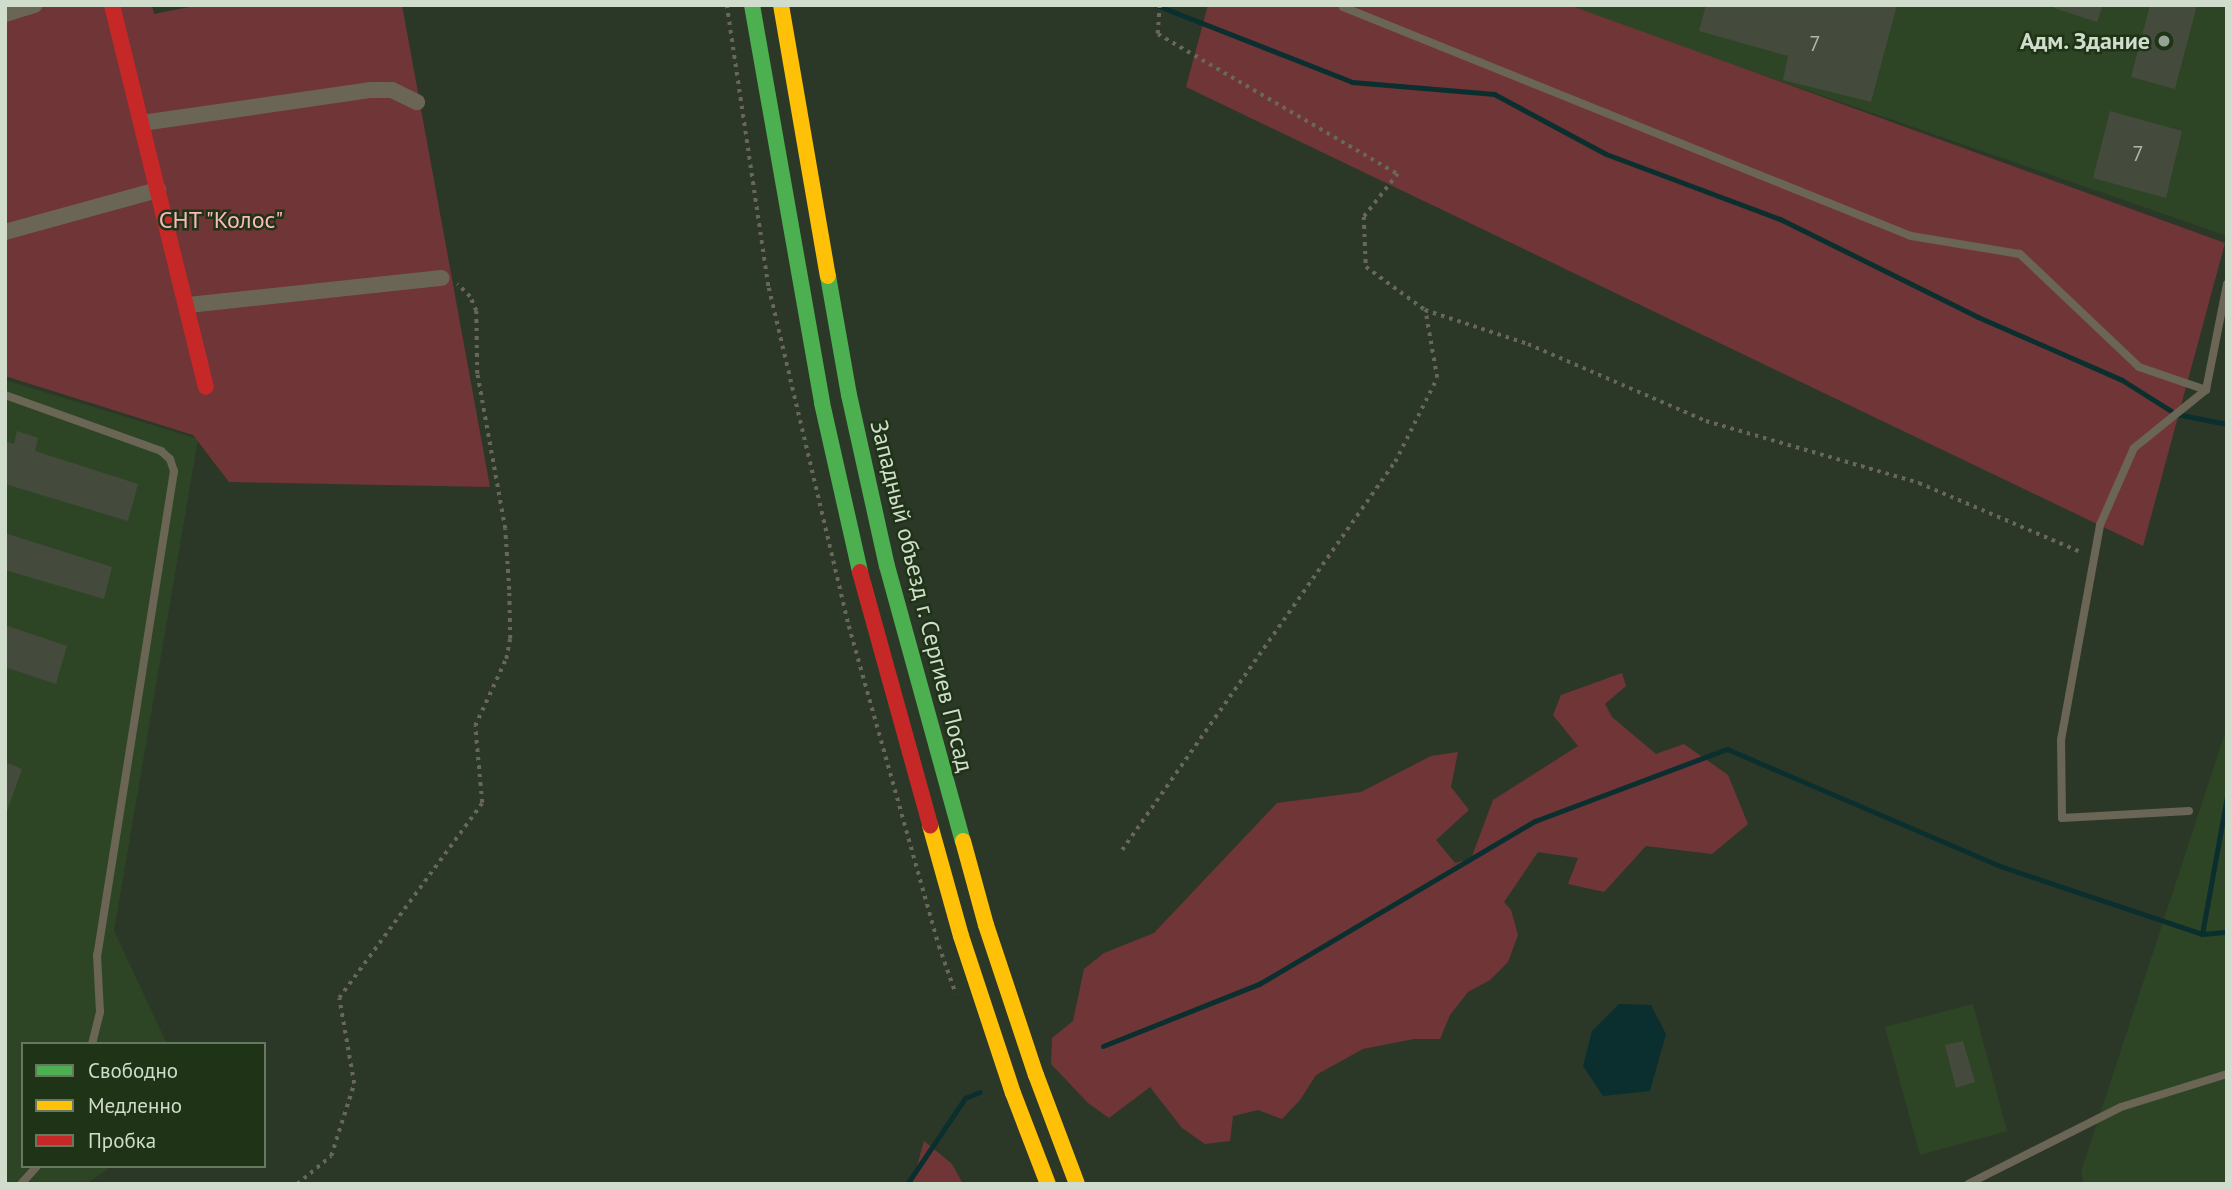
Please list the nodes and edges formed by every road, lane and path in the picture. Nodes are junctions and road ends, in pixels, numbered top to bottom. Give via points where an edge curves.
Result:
1 (35, 5) edge
2 (112, 5) edge
3 (752, 5) edge
4 (781, 5) edge
5 (1160, 5) edge
6 (1343, 7) edge
7 (5, 14) edge
8 (417, 102) dead end
9 (142, 123) junction
10 (158, 190) junction
11 (5, 232) edge
12 (442, 278) joint
13 (2227, 284) edge
14 (188, 305) junction
15 (1425, 310) junction
16 (206, 387) dead end
17 (2206, 390) junction
18 (5, 395) edge
19 (2095, 558) junction
20 (2189, 811) dead end
21 (1122, 850) dead end
22 (92, 1042) edge
23 (2227, 1074) edge
24 (35, 1168) edge
25 (21, 1184) edge
26 (297, 1184) edge
27 (1048, 1184) edge
28 (1077, 1184) edge
29 (1968, 1184) edge

1 - 7 street
2 - 9 main road
3 - 27 main road, Западный объезд г. Сергиев Посад via 820,390 861,575 961,936
4 - 28 main road, Западный объезд г. Сергиев Посад via 849,395 887,566 986,925
5 - 15 path via 1158,34 1398,174 1364,217 1366,267
6 - 17 lane via 1911,236 2021,254 2139,367
8 - 9 street via 391,90 370,90
9 - 10 main road
10 - 11 street
10 - 14 main road
12 - 14 street
12 - 26 path via 457,284 476,311 477,374 505,530 510,639 506,659 475,726 482,803 339,998 354,1084 331,1156
13 - 17 lane
14 - 16 main road
15 - 19 path via 1528,344 1706,421 1919,483
15 - 21 path via 1437,378 1395,462
17 - 19 lane via 2134,448 2100,525
18 - 22 lane via 161,451 174,471 97,955 100,1012
19 - 20 lane via 2061,740 2062,818
23 - 29 lane via 2121,1107
24 - 25 lane

